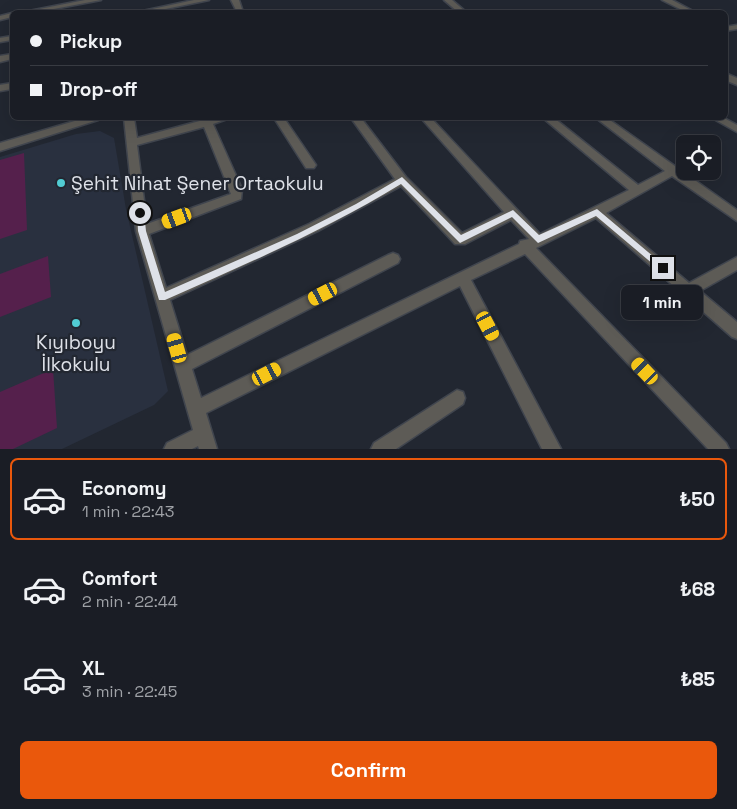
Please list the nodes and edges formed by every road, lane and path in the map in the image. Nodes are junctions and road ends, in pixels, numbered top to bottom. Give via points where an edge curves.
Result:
1 (97, 0) edge
2 (205, 0) edge
3 (448, 0) edge
4 (666, 0) edge
5 (40, 10) edge
6 (152, 10) edge
7 (460, 10) edge
8 (687, 10) edge
9 (88, 120) edge
10 (129, 120) edge
11 (216, 120) edge
12 (280, 120) edge
13 (357, 120) edge
14 (428, 120) edge
15 (550, 120) edge
16 (604, 120) edge
17 (721, 120) edge
18 (207, 122) junction
19 (737, 129) edge
20 (131, 143) junction
21 (0, 147) edge
22 (310, 165) dead end
23 (673, 172) junction
24 (402, 180) junction
25 (637, 190) junction
26 (597, 212) junction
27 (513, 213) junction
28 (737, 216) edge
29 (142, 231) junction
30 (532, 242) junction
31 (393, 258) dead end
32 (737, 263) edge
33 (462, 277) junction
34 (689, 290) junction
35 (162, 297) junction
36 (737, 332) edge
37 (182, 366) junction
38 (457, 398) dead end
39 (196, 409) junction
40 (205, 441) edge
41 (387, 447) edge
42 (173, 449) edge
43 (552, 449) edge
44 (720, 449) edge

1 - 5 street
2 - 6 street
3 - 7 street
4 - 8 street
9 - 21 street
10 - 20 street
11 - 18 street
12 - 22 street
13 - 24 street
14 - 27 street
15 - 25 street
16 - 23 street
17 - 19 street
18 - 20 street
18 - 29 street via 237,196
20 - 29 street
23 - 25 street
23 - 28 street
24 - 27 street via 460,240
24 - 35 street via 300,236
25 - 26 street
26 - 30 street
26 - 34 street
27 - 30 street
29 - 35 street
30 - 33 street
30 - 44 street
31 - 37 street
32 - 34 street
33 - 39 street
33 - 43 street
34 - 36 street
35 - 37 street
37 - 39 street
38 - 41 street
39 - 40 street
40 - 42 street

